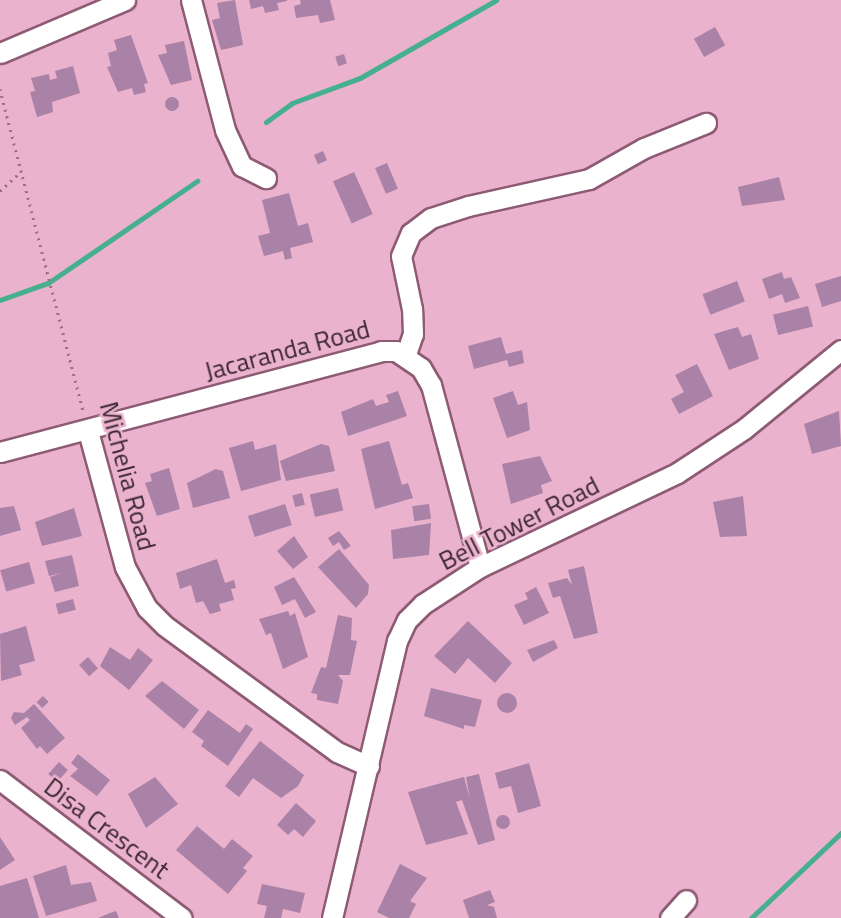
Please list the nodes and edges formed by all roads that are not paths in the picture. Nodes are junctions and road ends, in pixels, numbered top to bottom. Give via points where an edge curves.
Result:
1 (125, 0) edge
2 (191, 0) edge
3 (0, 53) edge
4 (706, 123) dead end
5 (266, 178) dead end
6 (841, 351) edge
7 (405, 354) junction
8 (88, 431) junction
9 (0, 452) edge
10 (480, 567) junction
11 (369, 766) junction
12 (0, 780) edge
13 (687, 900) dead end
14 (181, 918) edge
15 (332, 918) edge
16 (670, 918) edge

1 - 3 street
2 - 5 street via 225,130 242,166
4 - 7 street via 644,148 589,179 456,210 431,218 411,233 401,256 412,309 413,334
6 - 10 street, Bell Tower Road via 744,429 677,473
7 - 8 street, Jacaranda Road via 381,351
7 - 10 street, Jacaranda Road via 431,385
8 - 9 street, Jacaranda Road
8 - 11 street, Michelia Road via 125,567 147,608 337,752
10 - 11 street, Bell Tower Road via 423,604 407,621 397,641
11 - 15 street, Bell Tower Road
12 - 14 street, Disa Crescent
13 - 16 street

